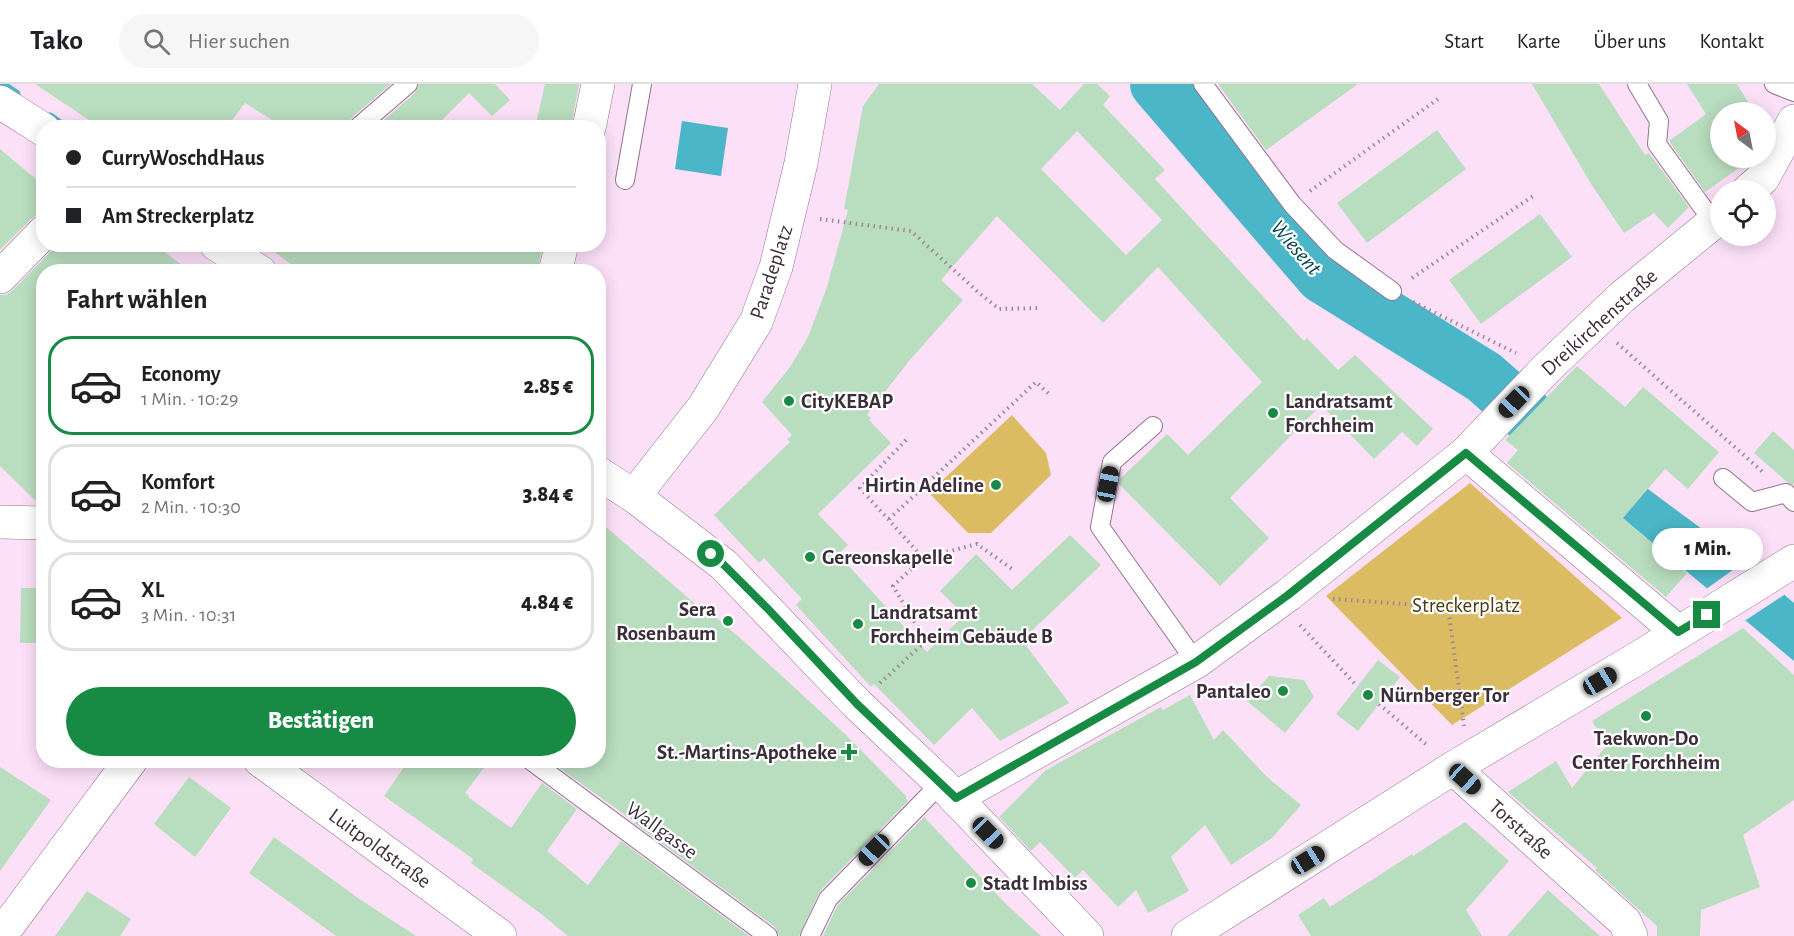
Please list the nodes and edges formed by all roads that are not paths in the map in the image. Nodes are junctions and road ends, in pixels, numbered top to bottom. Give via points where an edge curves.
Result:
1 (408, 84) edge
2 (598, 84) edge
3 (642, 84) edge
4 (815, 84) edge
5 (1203, 84) edge
6 (1637, 84) edge
7 (1774, 84) edge
8 (1794, 92) edge
9 (0, 102) edge
10 (366, 120) edge
11 (591, 120) edge
12 (1794, 121) edge
13 (36, 125) edge
14 (625, 180) dead end
15 (1761, 180) edge
16 (1710, 211) edge
17 (1710, 226) edge
18 (36, 240) edge
19 (0, 277) edge
20 (1392, 291) road end
21 (1153, 426) dead end
22 (1466, 453) junction
23 (606, 478) edge
24 (1723, 478) dead end
25 (634, 496) junction
26 (1790, 497) edge
27 (36, 520) edge
28 (0, 522) edge
29 (1783, 567) edge
30 (1678, 632) junction
31 (1196, 662) junction
32 (1461, 764) junction
33 (125, 768) edge
34 (271, 768) edge
35 (541, 768) edge
36 (948, 790) junction
37 (11, 926) edge
38 (500, 936) edge
39 (768, 936) edge
40 (810, 936) edge
41 (1087, 936) edge
42 (1188, 936) edge
43 (1631, 936) edge

1 - 10 lane
2 - 11 street
3 - 14 lane
4 - 25 street, Paradeplatz via 790,214 756,322 703,408
5 - 20 lane via 1292,204 1335,250
6 - 16 lane, Dreikirchenstraße via 1659,121 1657,144
7 - 8 lane
9 - 13 street
12 - 15 street
17 - 22 street, Dreikirchenstraße via 1607,312
18 - 19 street
21 - 31 lane via 1112,462 1100,527
22 - 30 street
22 - 31 street, Dreikirchenstraße
23 - 25 street
24 - 26 lane via 1752,502
25 - 36 street via 724,565 857,704
27 - 28 street
29 - 30 street
30 - 32 street
31 - 36 street
32 - 42 street
32 - 43 street, Torstraße via 1625,922
33 - 37 street
34 - 38 street, Luitpoldstraße
35 - 39 lane, Wallgasse
36 - 40 lane via 828,899
36 - 41 street

